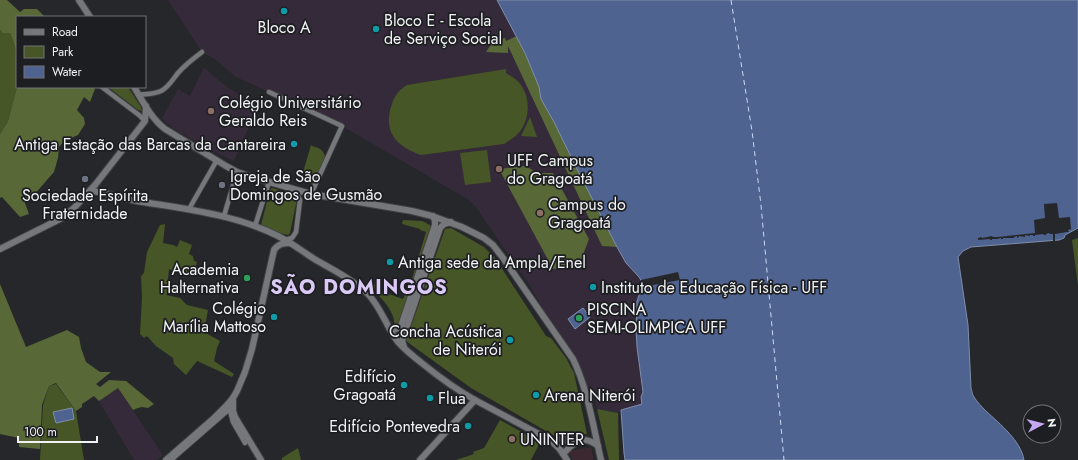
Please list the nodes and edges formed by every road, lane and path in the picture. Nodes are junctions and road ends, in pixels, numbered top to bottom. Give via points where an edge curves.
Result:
1 (79, 0) edge
2 (89, 16) edge
3 (202, 52) dead end
4 (103, 88) edge
5 (135, 88) edge
6 (269, 92) dead end
7 (140, 95) junction
8 (145, 105) junction
9 (145, 121) junction
10 (158, 123) junction
11 (217, 160) junction
12 (237, 172) junction
13 (269, 182) junction
14 (95, 184) junction
15 (296, 190) junction
16 (90, 191) junction
17 (98, 191) junction
18 (311, 194) junction
19 (189, 209) junction
20 (224, 216) junction
21 (433, 216) junction
22 (451, 222) junction
23 (255, 226) junction
24 (285, 240) junction
25 (292, 244) junction
26 (0, 249) edge
27 (390, 329) junction
28 (404, 349) junction
29 (233, 398) junction
30 (475, 400) junction
31 (246, 443) dead end
32 (598, 446) junction
33 (563, 454) junction
34 (166, 460) edge
35 (171, 460) edge
36 (262, 460) edge
37 (420, 460) edge
38 (567, 460) edge
39 (601, 460) edge

1 - 2 street
3 - 7 street via 178,72 169,86 162,91
4 - 9 street
5 - 7 street
6 - 18 street via 342,126
7 - 8 street
8 - 9 street
8 - 10 street
9 - 10 street
9 - 14 street
10 - 11 street
11 - 12 street
11 - 19 street
12 - 13 street
12 - 20 street
13 - 15 street
13 - 23 street
14 - 16 street
14 - 17 street
15 - 18 street
15 - 24 street via 300,200 296,232 292,238
16 - 17 street
16 - 26 street via 60,219
17 - 19 street via 128,200
18 - 21 street
19 - 20 street
20 - 23 street
21 - 22 street
21 - 27 street via 435,225 401,326
22 - 28 street via 440,228 403,337
22 - 32 street via 493,245 573,359 581,378
23 - 24 street
24 - 25 street
25 - 27 street via 368,294
25 - 29 street via 279,245 274,250 252,350 242,381
27 - 28 street
28 - 30 street
29 - 34 street
29 - 36 street via 235,417
30 - 33 street via 542,434
30 - 37 street
31 - 35 street via 233,422 229,407
32 - 33 street via 589,440 581,440 572,444
32 - 39 street
33 - 38 street

